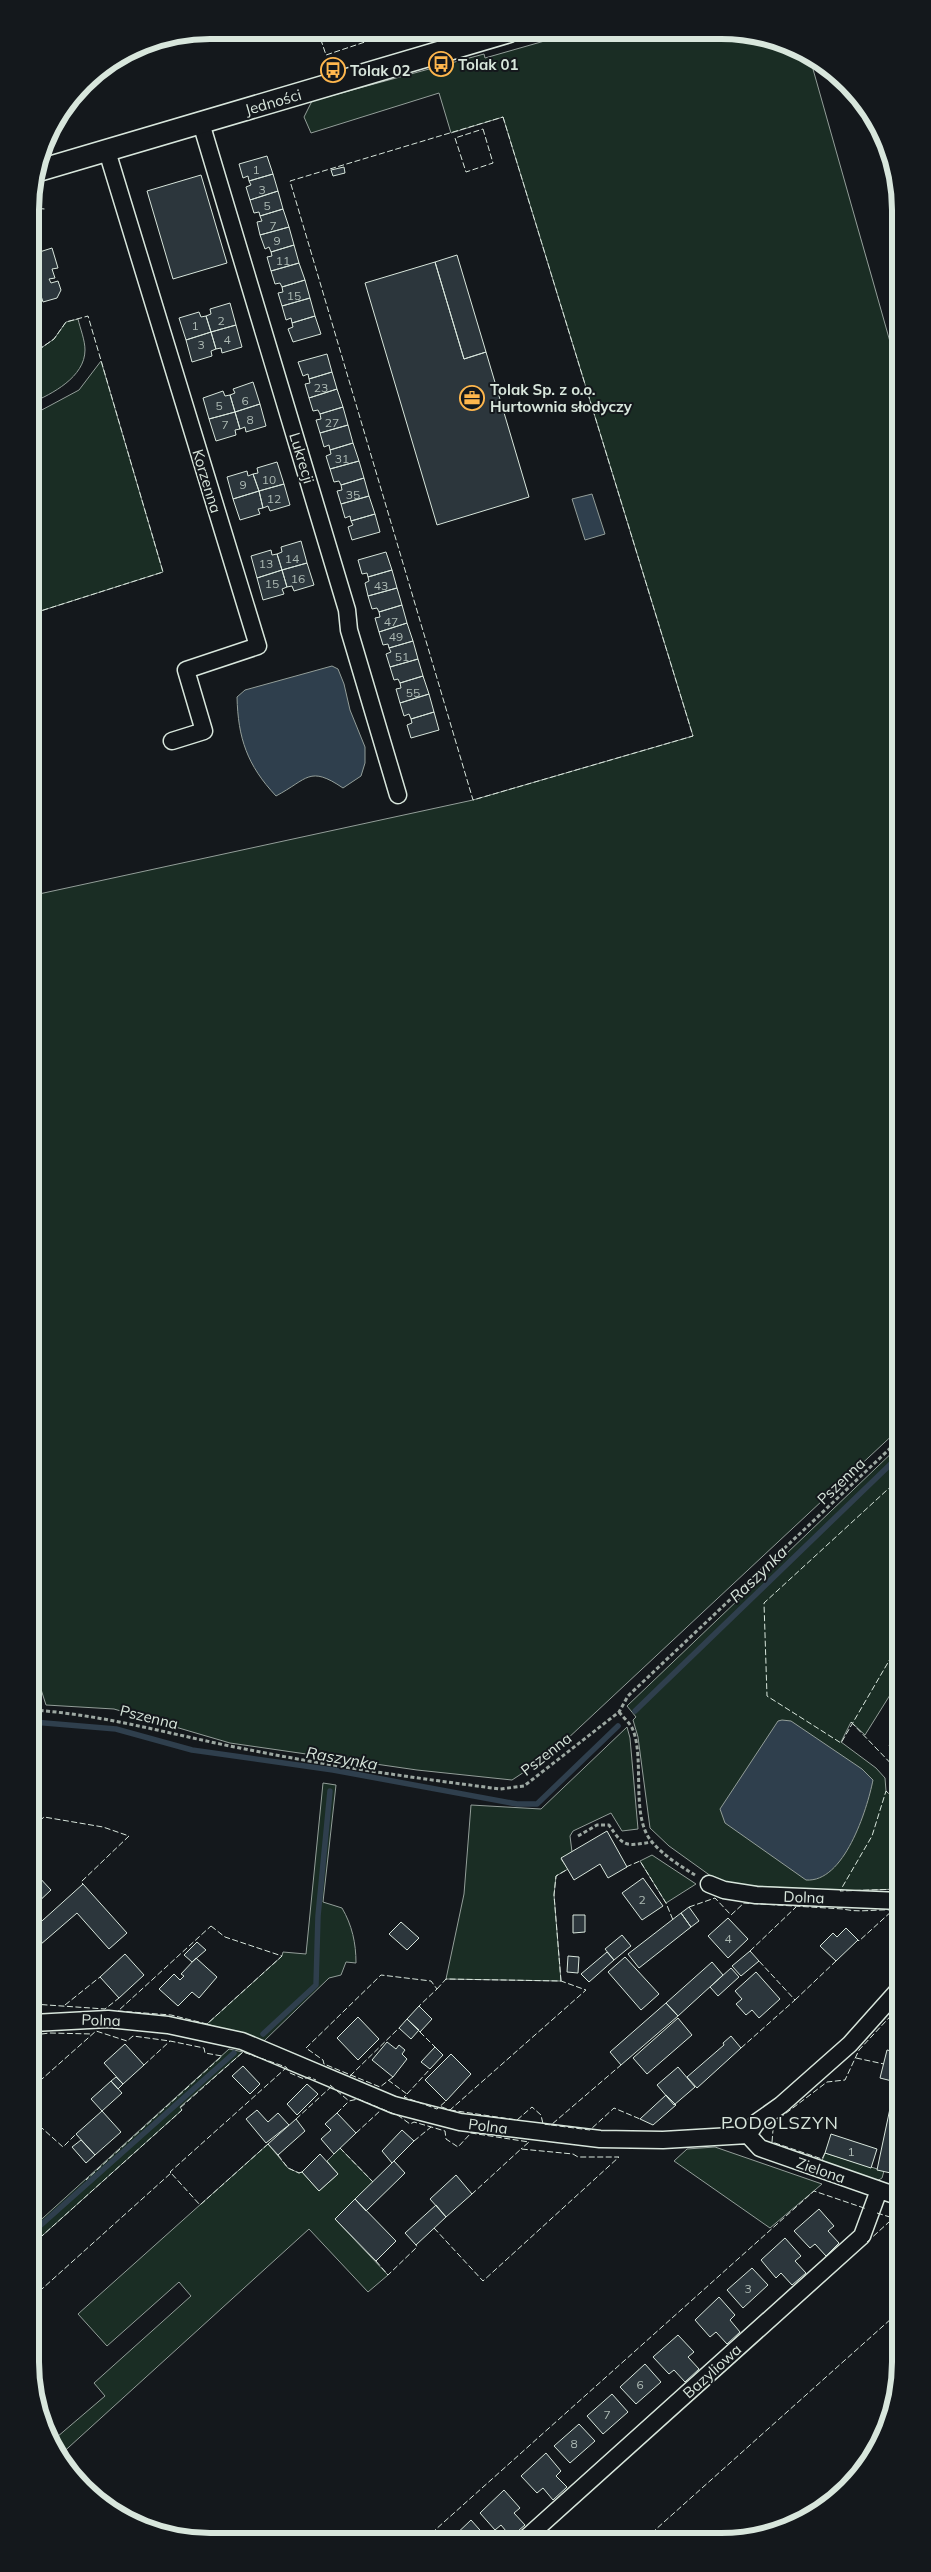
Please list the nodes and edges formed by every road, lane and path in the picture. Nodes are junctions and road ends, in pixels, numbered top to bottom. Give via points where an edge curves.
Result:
1 (484, 39) edge
2 (201, 123) junction
3 (107, 150) junction
4 (44, 169) edge
5 (172, 740) dead end
6 (398, 795) dead end
7 (892, 1447) edge
8 (39, 1710) edge
9 (619, 1712) junction
10 (578, 1836) dead end
11 (652, 1842) junction
12 (709, 1884) joint
13 (892, 1901) edge
14 (892, 1997) edge
15 (39, 2023) edge
16 (748, 2135) junction
17 (879, 2190) junction
18 (892, 2194) edge
19 (531, 2533) edge

1 - 2 street, Jedności
2 - 3 street, Jedności
2 - 6 street, Lukrecji via 348,610 349,630
3 - 4 street, Jedności
3 - 5 street, Korzenna via 258,646 186,670 204,731
7 - 9 path, Pszenna via 628,1696
8 - 9 path, Pszenna via 79,1713 144,1725 180,1737 334,1766 500,1789 524,1786
9 - 11 path via 633,1730 639,1796 646,1831
10 - 11 path via 604,1824 609,1825 622,1843
11 - 12 path
12 - 13 street, Dolna via 756,1895
14 - 16 street via 850,2044 757,2122
15 - 16 street, Polna via 108,2019 168,2025 242,2041 394,2104 460,2122 608,2140
16 - 17 street, Zielona via 760,2148
17 - 18 street, Zielona
17 - 19 street, Bazyliowa via 862,2236

